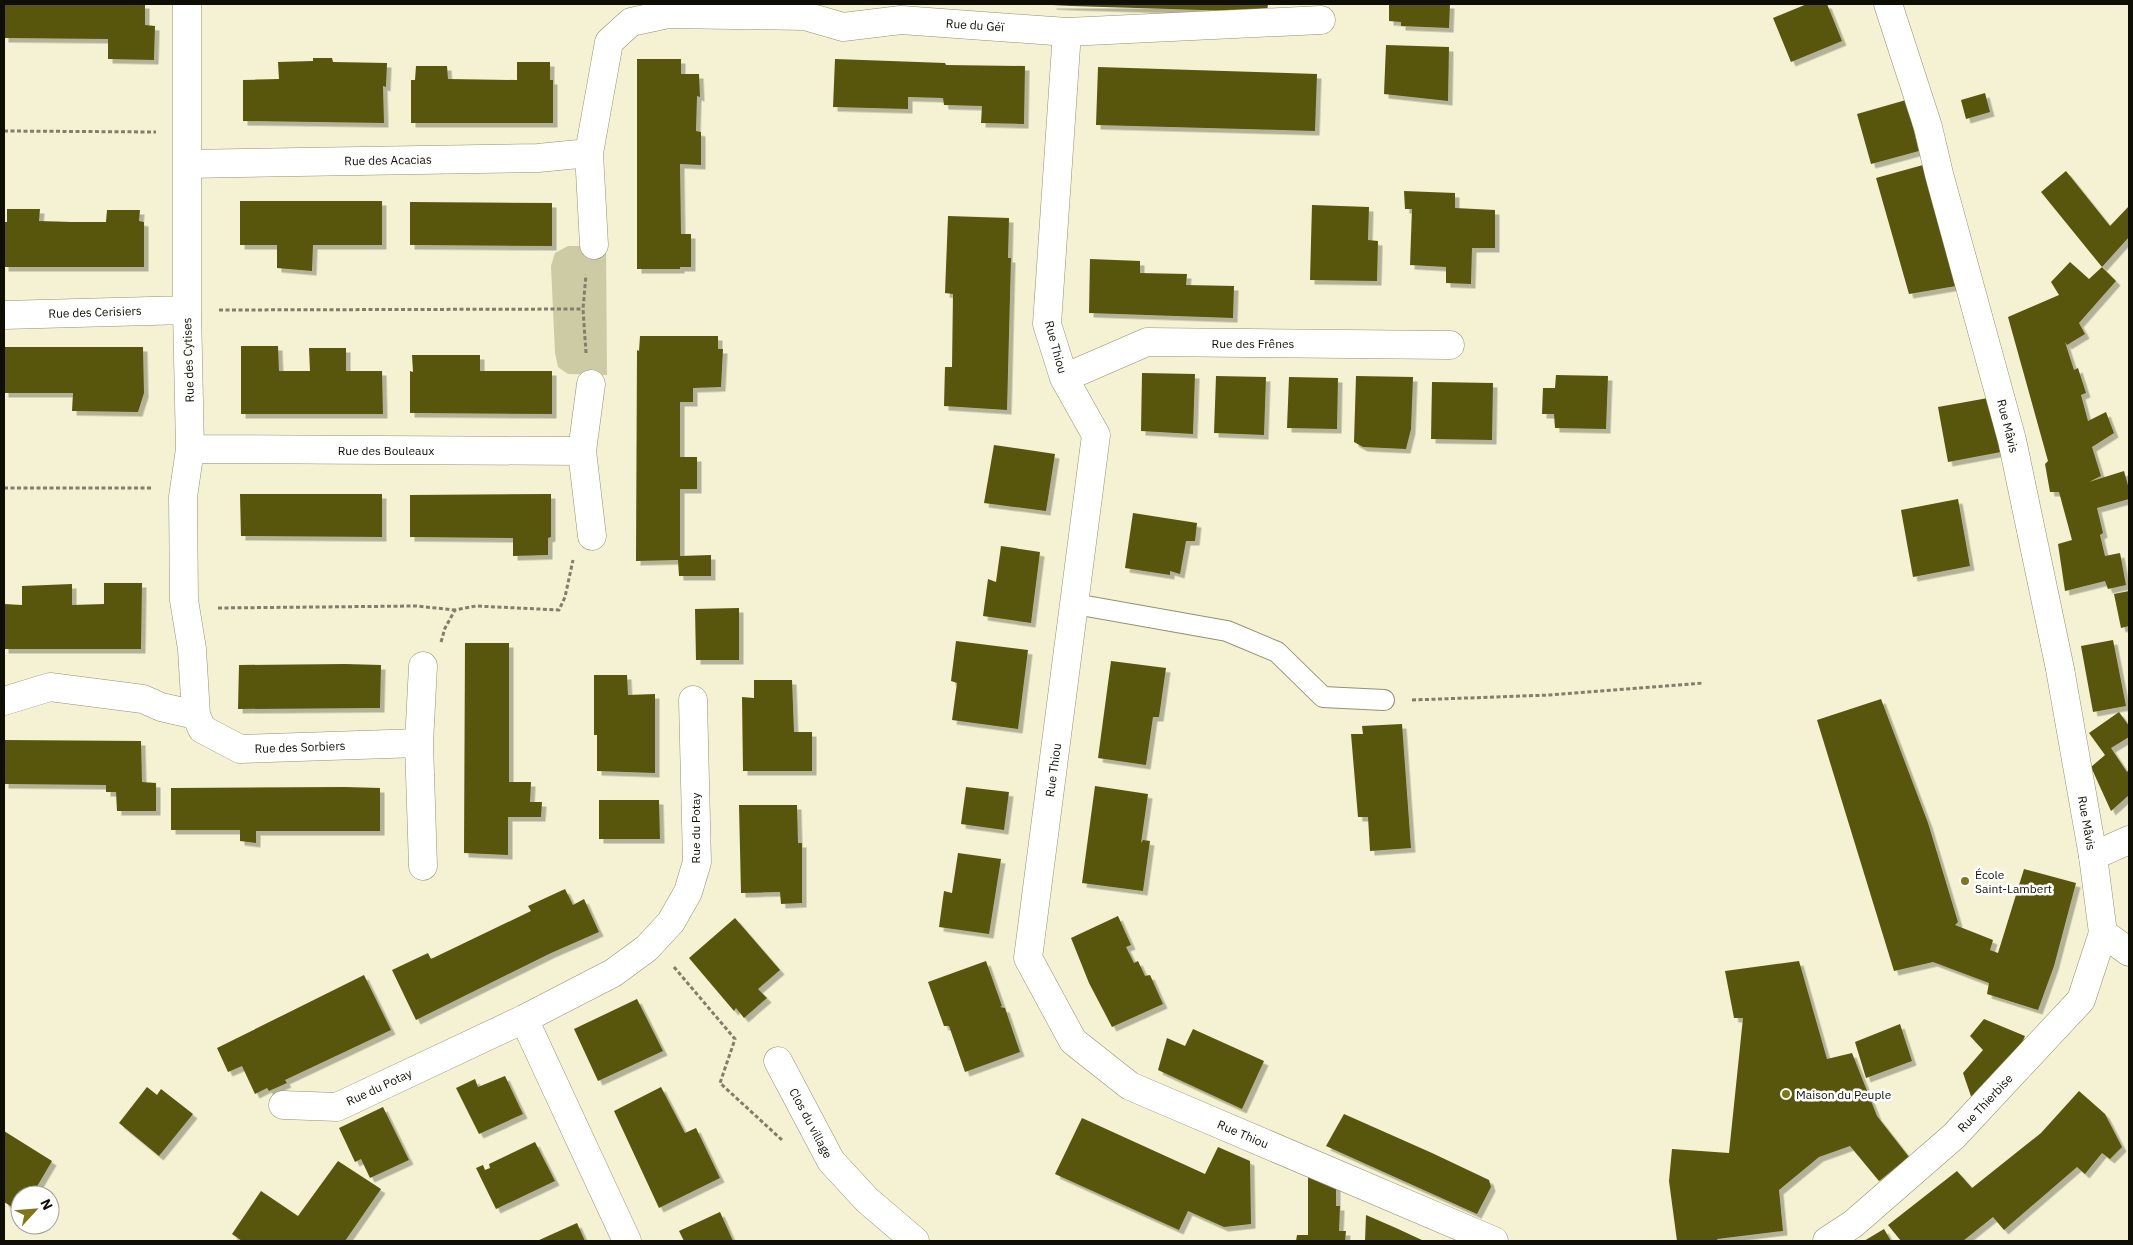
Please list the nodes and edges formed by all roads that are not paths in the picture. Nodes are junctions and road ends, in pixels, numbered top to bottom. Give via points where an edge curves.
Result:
1 (187, 4) edge
2 (1888, 4) edge
3 (901, 12) edge
4 (1321, 20) dead end
5 (1067, 32) junction
6 (589, 153) junction
7 (187, 164) junction
8 (594, 245) road end
9 (187, 310) junction
10 (4, 315) edge
11 (1450, 345) dead end
12 (1064, 378) junction
13 (591, 384) road end
14 (190, 449) junction
15 (582, 451) junction
16 (592, 536) road end
17 (1075, 604) junction
18 (422, 666) road end
19 (693, 700) dead end
20 (1384, 700) road end
21 (4, 701) edge
22 (196, 715) junction
23 (419, 743) junction
24 (2129, 840) edge
25 (2093, 856) junction
26 (423, 866) dead end
27 (2103, 934) junction
28 (2129, 952) edge
29 (524, 1019) junction
30 (778, 1061) dead end
31 (283, 1105) dead end
32 (627, 1241) edge
33 (915, 1241) edge
34 (1494, 1241) edge
35 (1827, 1241) edge

1 - 7 street, Rue des Cytises
2 - 25 street, Rue Mâvis via 1928,127 2012,440 2060,669
3 - 5 street, Rue du Géï
3 - 6 street, Rue du Géï via 843,27 805,16 668,14 631,22 609,42
4 - 5 street, Rue du Géï
5 - 12 street, Rue Thiou via 1047,324
6 - 7 street, Rue des Acacias via 538,158
6 - 8 street
7 - 9 street, Rue des Cytises
9 - 10 street, Rue des Cerisiers
9 - 14 street, Rue des Cytises
11 - 12 street, Rue des Frênes via 1147,342
12 - 17 street, Rue Thiou via 1096,435
13 - 15 street
14 - 15 street, Rue des Bouleaux
14 - 22 street, Rue des Cytises via 183,497 186,608
15 - 16 street
17 - 20 lane via 1227,631 1277,652 1323,697
17 - 34 street, Rue Thiou via 1028,958 1073,1041 1130,1086
18 - 23 street
19 - 29 street, Rue du Potay via 697,862 688,892 671,922 647,948 613,973
21 - 22 street via 50,686 143,699
22 - 23 street, Rue des Sorbiers via 202,729 240,749
23 - 26 street
24 - 25 street
25 - 27 street, Rue Thierbise
27 - 28 street
27 - 35 street, Rue Thierbise via 2081,1000 1954,1136 1853,1224
29 - 31 street, Rue du Potay via 337,1106
29 - 32 street
30 - 33 street, Clos du village via 831,1161 867,1200

